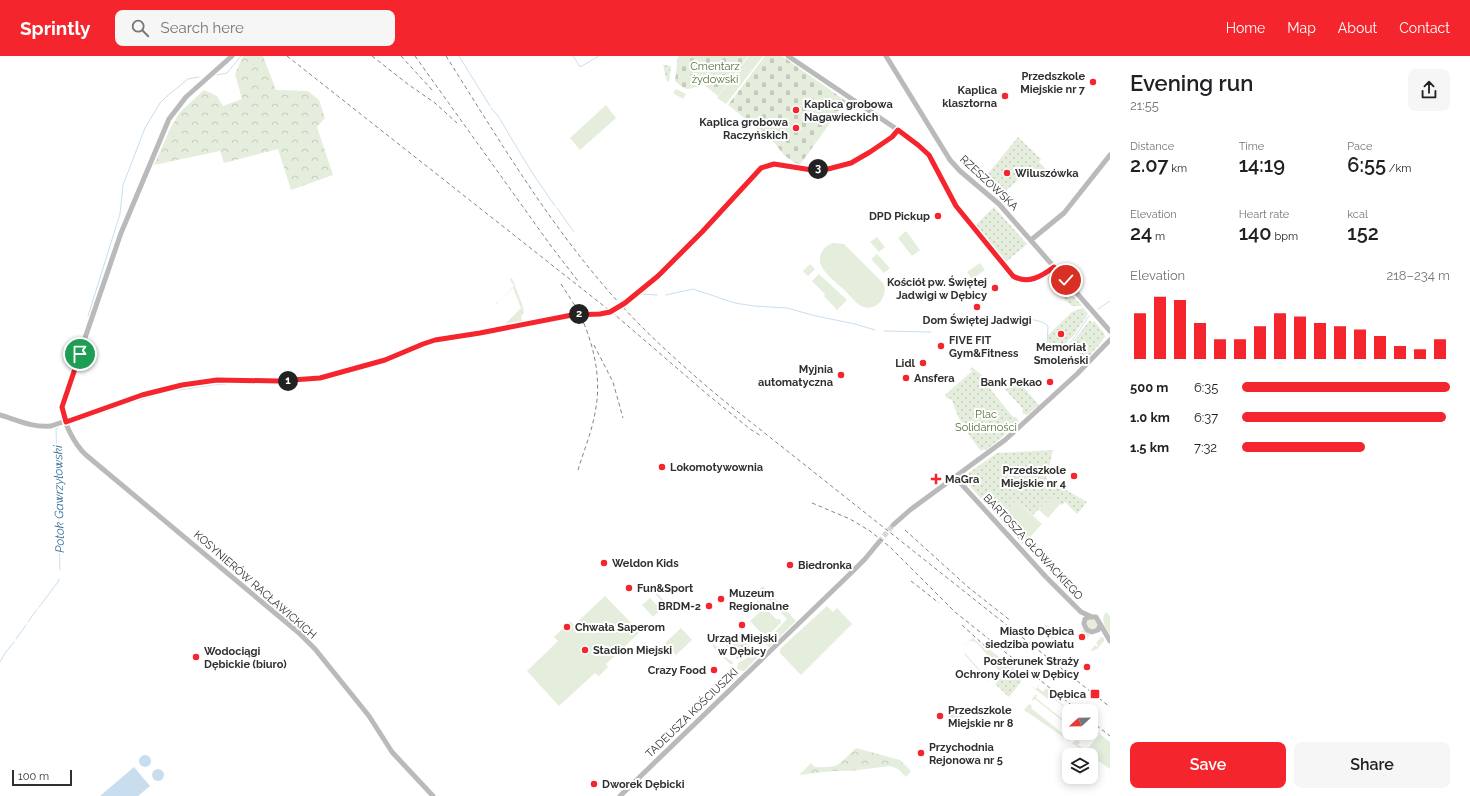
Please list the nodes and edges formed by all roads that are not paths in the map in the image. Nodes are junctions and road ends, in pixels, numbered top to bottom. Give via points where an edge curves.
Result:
1 (232, 56) edge
2 (788, 56) edge
3 (886, 56) edge
4 (898, 130) junction
5 (1110, 155) edge
6 (1031, 240) junction
7 (1054, 267) junction
8 (1110, 331) edge
9 (1110, 340) edge
10 (0, 415) edge
11 (66, 422) junction
12 (955, 477) junction
13 (893, 525) tunnel mouth
14 (879, 542) tunnel mouth
15 (1081, 612) junction
16 (1090, 616) junction
17 (1085, 621) junction
18 (1100, 625) junction
19 (1096, 631) junction
20 (1108, 638) edge
21 (434, 796) edge
22 (620, 796) edge

1 - 11 street, KOSYNIERÓW RACŁAWICKICH via 186,97 169,119 159,140 111,259 63,402
2 - 4 street
3 - 6 street, RZESZOWSKA via 950,160 999,204
4 - 7 street via 929,155 956,206 1013,276 1022,280 1033,279 1041,277
4 - 11 street via 892,137 851,163 812,170 774,164 761,168 658,276 610,312 572,315 435,340 385,360 320,378 278,381 217,380 182,385 142,395
5 - 6 street via 1064,212
6 - 7 street, RZESZOWSKA
7 - 8 street, RZESZOWSKA
9 - 12 street via 1078,374 1006,440
10 - 11 street via 36,426
11 - 21 street, KOSYNIERÓW RACŁAWICKICH via 77,446 86,455 315,649 369,716 395,756
12 - 13 street
12 - 15 street, BARTOSZA GŁOWACKIEGO
14 - 22 street, TADEUSZA KOŚCIUSZKI via 852,572
15 - 16 street, BARTOSZA GŁOWACKIEGO
15 - 17 street, BARTOSZA GŁOWACKIEGO
16 - 17 street
16 - 18 street via 1098,618
17 - 19 street via 1084,626 1087,630
18 - 19 street
18 - 20 street
19 - 20 street

